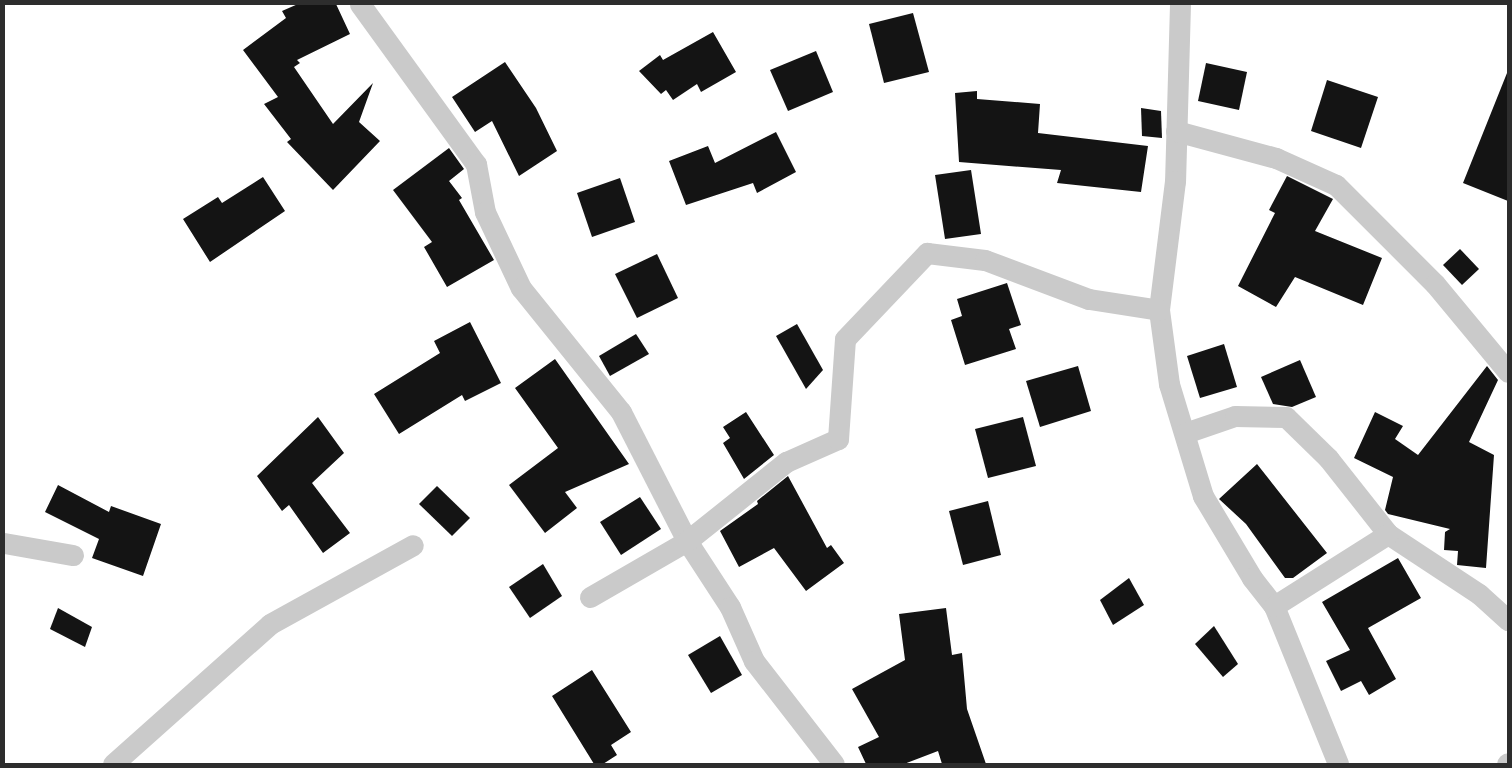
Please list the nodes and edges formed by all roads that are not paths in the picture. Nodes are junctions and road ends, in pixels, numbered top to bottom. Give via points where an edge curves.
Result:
1 (360, 4) edge
2 (1180, 4) edge
3 (1176, 131) junction
4 (1159, 310) junction
5 (1508, 372) edge
6 (1185, 433) junction
7 (1388, 534) junction
8 (687, 541) junction
9 (4, 543) edge
10 (412, 545) dead end
11 (73, 554) dead end
12 (590, 597) dead end
13 (1274, 606) junction
14 (1508, 620) edge
15 (113, 764) edge
16 (834, 764) edge
17 (1338, 764) edge

1 - 8 street via 456,132 476,164 485,212 521,288 621,412
2 - 3 street
3 - 4 street via 1175,181
3 - 5 street via 1276,158 1336,185 1435,284
4 - 6 street via 1169,384
4 - 8 street via 1089,300 985,260 927,253 845,339 838,439 786,462
6 - 7 street via 1235,416 1286,417 1328,458
6 - 13 street via 1203,496 1252,578
7 - 13 street
7 - 14 street via 1480,594
8 - 12 street
8 - 16 street via 730,606 754,661
9 - 11 street
10 - 15 street via 270,624 146,731
13 - 17 street

